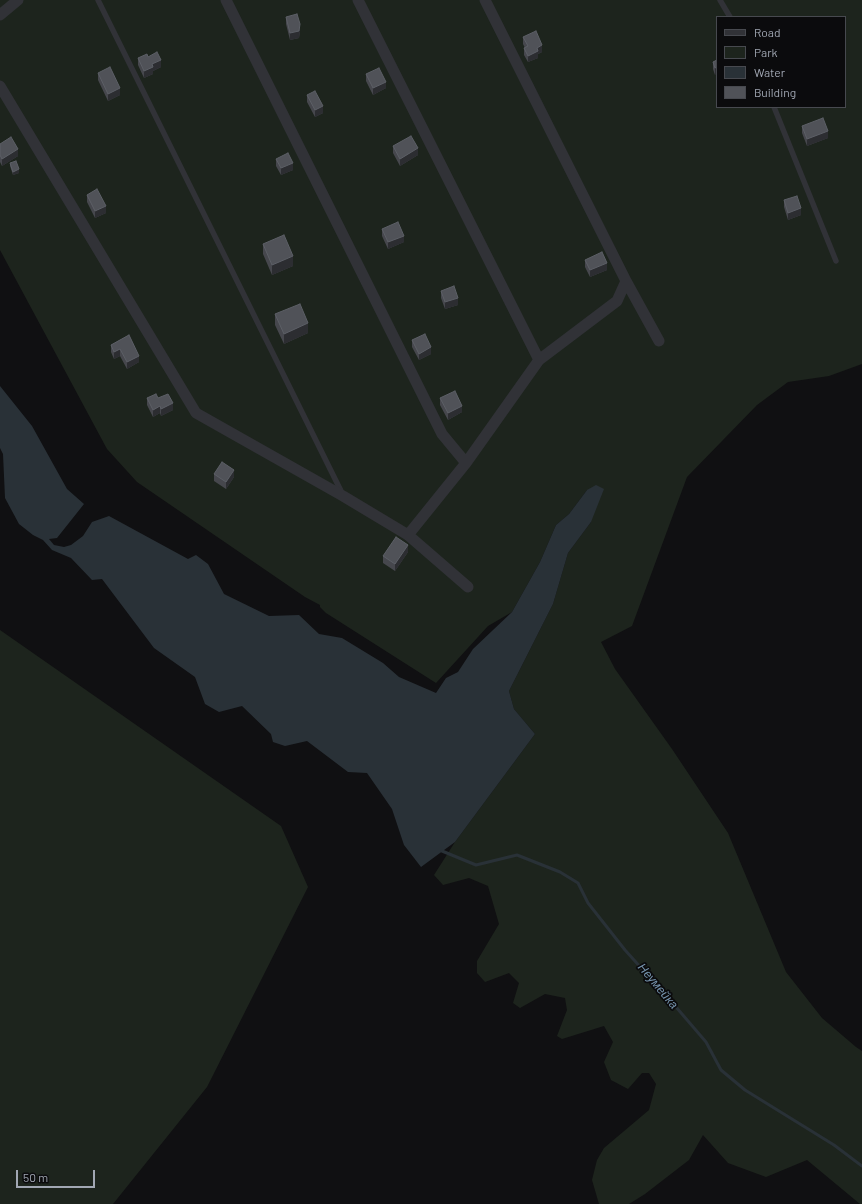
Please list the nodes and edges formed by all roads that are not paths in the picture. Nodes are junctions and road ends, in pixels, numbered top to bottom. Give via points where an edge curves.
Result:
1 (18, 0) edge
2 (98, 0) edge
3 (226, 0) edge
4 (358, 0) edge
5 (485, 0) edge
6 (720, 0) edge
7 (0, 15) edge
8 (729, 16) edge
9 (0, 86) edge
10 (774, 108) edge
11 (836, 261) dead end
12 (626, 281) junction
13 (659, 341) dead end
14 (539, 360) junction
15 (466, 463) junction
16 (343, 496) junction
17 (408, 535) junction
18 (468, 587) dead end

1 - 7 street
2 - 16 lane
3 - 15 street via 442,434
4 - 14 street
5 - 12 street
6 - 8 lane
9 - 16 street via 196,413
10 - 11 lane
12 - 13 street
12 - 14 street via 617,301
14 - 15 street
15 - 17 street
16 - 17 street
17 - 18 street

